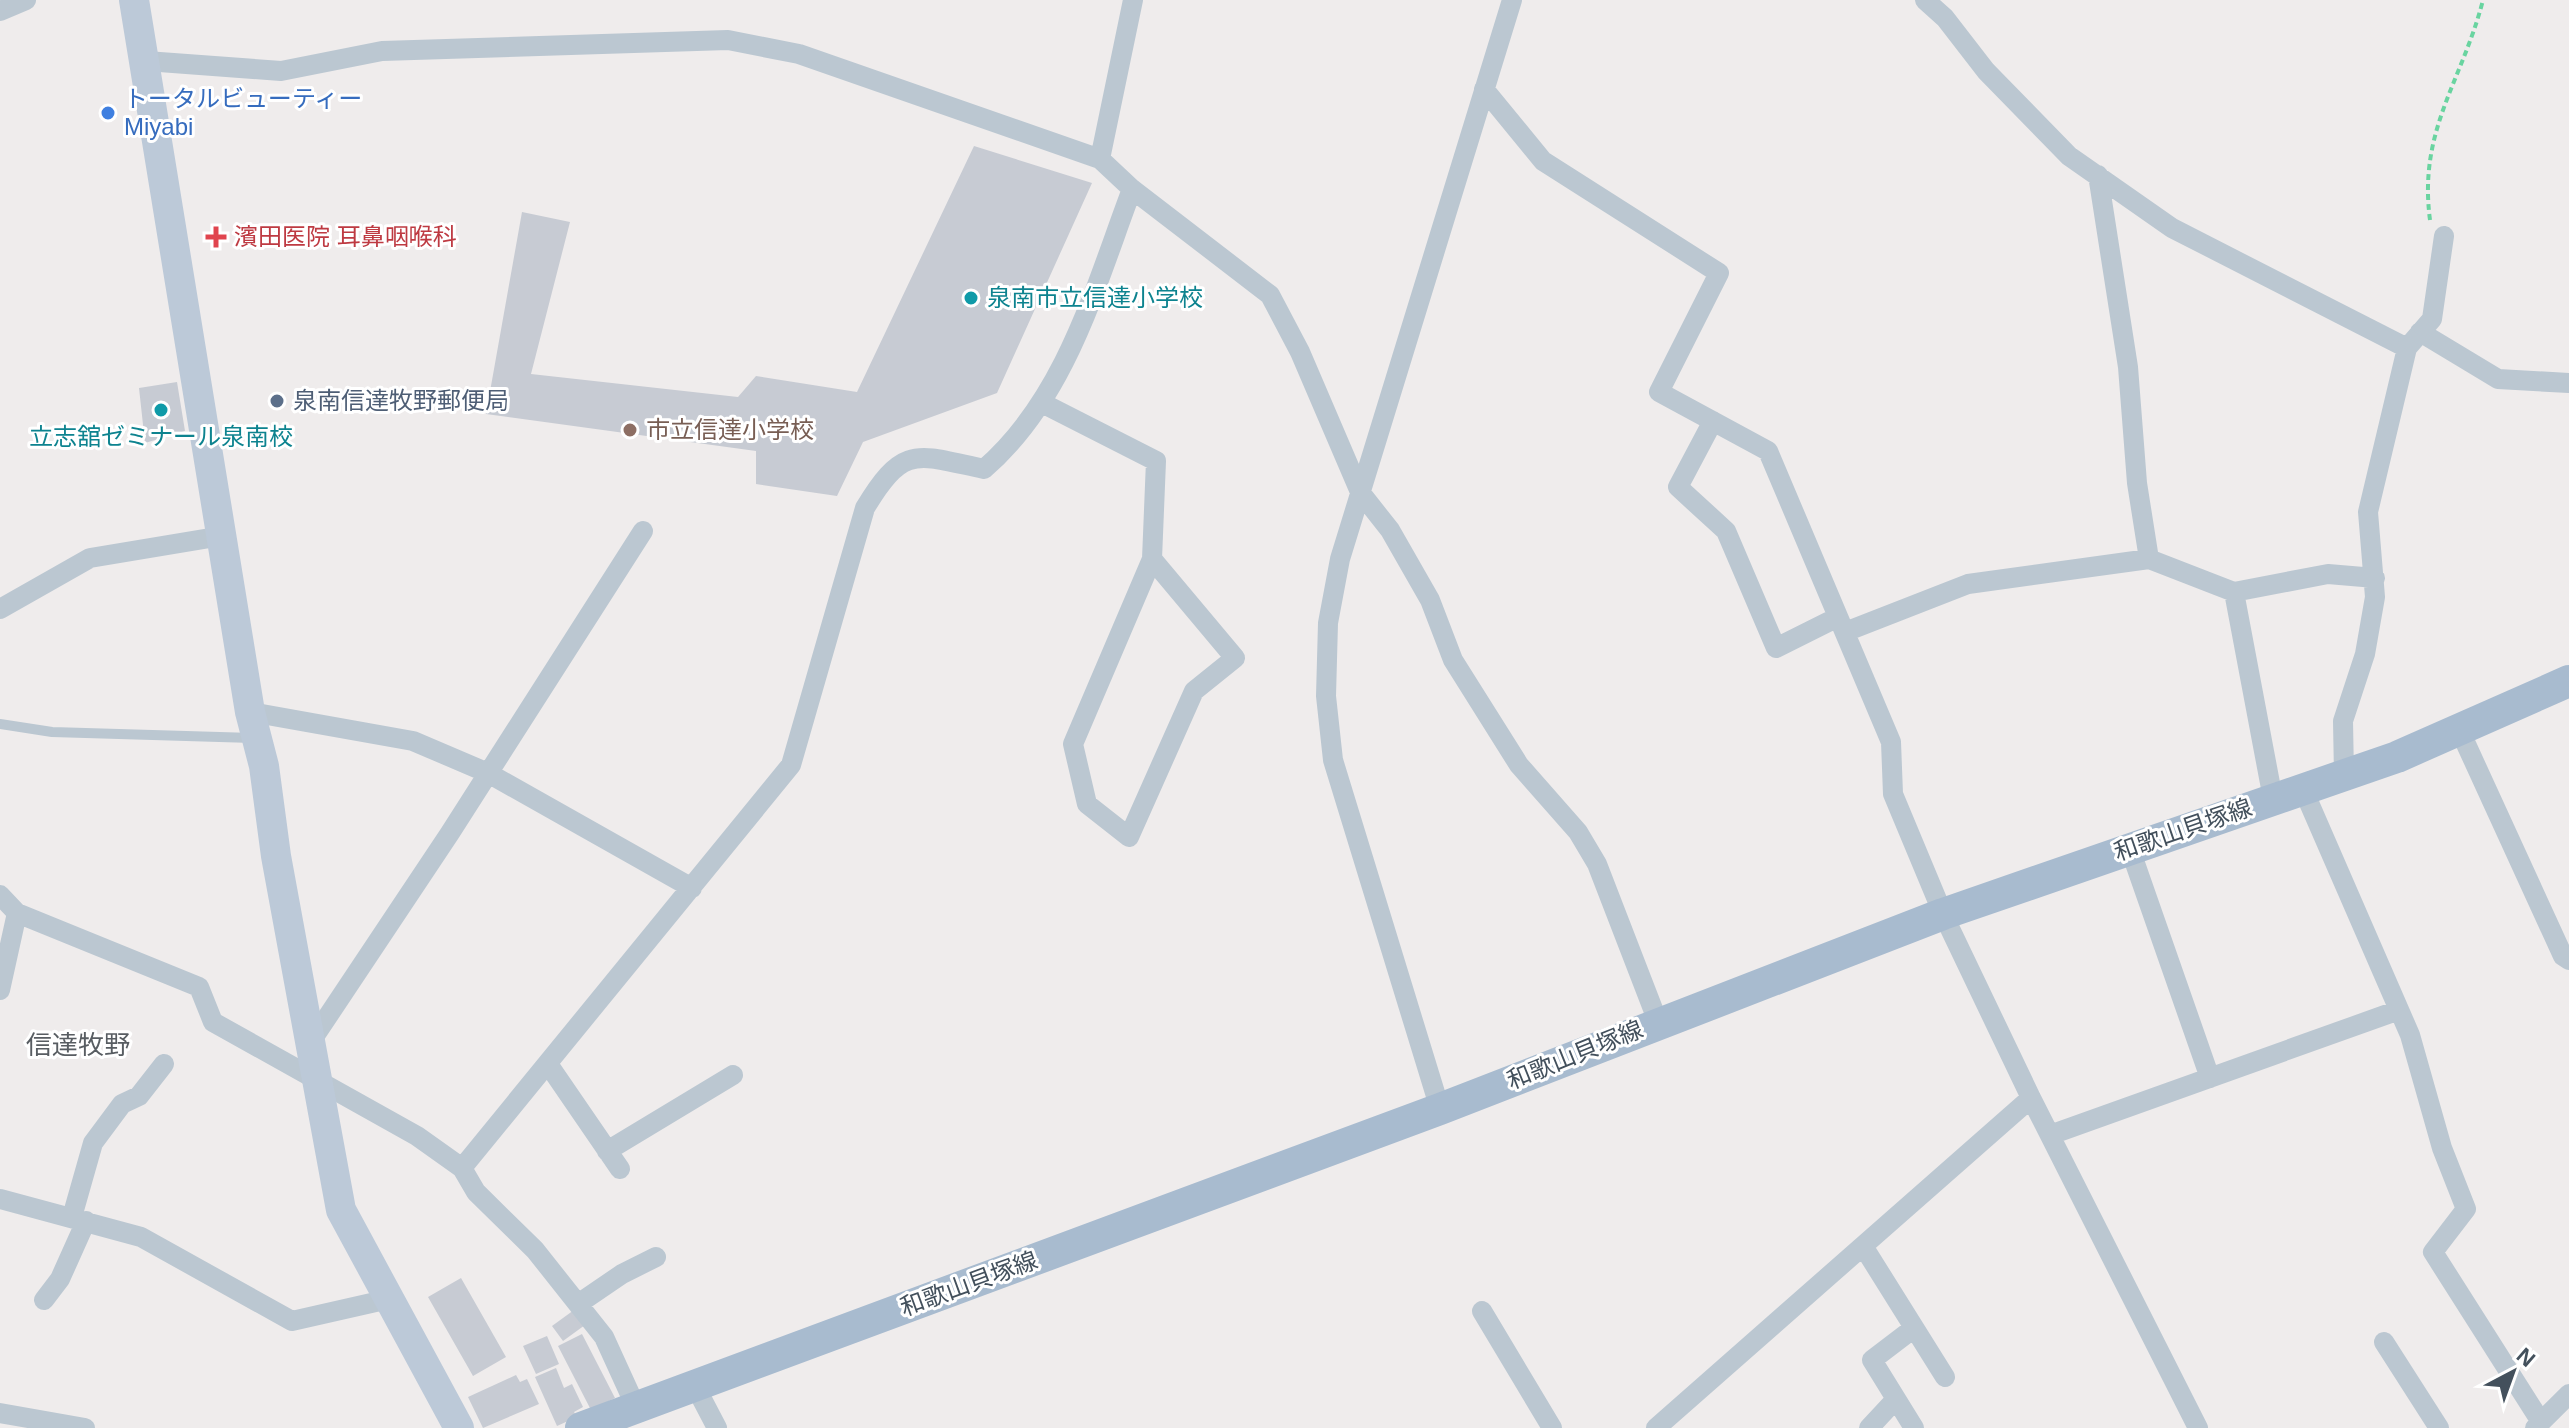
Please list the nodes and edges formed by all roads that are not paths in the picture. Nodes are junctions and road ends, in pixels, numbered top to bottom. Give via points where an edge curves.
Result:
1 (26, 0) edge
2 (134, 0) edge
3 (1133, 0) edge
4 (1512, 0) edge
5 (1925, 0) edge
6 (0, 11) edge
7 (146, 61) junction
8 (1484, 89) junction
9 (1100, 159) junction
10 (2098, 175) junction
11 (1132, 189) junction
12 (2444, 236) dead end
13 (2414, 340) junction
14 (2569, 383) edge
15 (1042, 403) junction
16 (1713, 421) junction
17 (1360, 492) junction
18 (643, 531) dead end
19 (222, 536) junction
20 (1152, 559) junction
21 (2149, 559) junction
22 (2375, 578) junction
23 (2234, 592) junction
24 (0, 609) edge
25 (1842, 624) junction
26 (2569, 681) edge
27 (0, 724) edge
28 (253, 725) junction
29 (2460, 731) junction
30 (488, 773) junction
31 (2344, 775) junction
32 (2288, 794) junction
33 (2130, 849) junction
34 (692, 888) junction
35 (0, 895) edge
36 (17, 913) junction
37 (1943, 914) junction
38 (2569, 960) edge
39 (0, 990) edge
40 (2399, 1010) junction
41 (1658, 1022) junction
42 (310, 1043) junction
43 (164, 1064) dead end
44 (548, 1064) junction
45 (733, 1075) dead end
46 (2210, 1078) junction
47 (317, 1080) junction
48 (2031, 1098) junction
49 (1440, 1109) junction
50 (2050, 1135) junction
51 (607, 1151) junction
52 (462, 1168) junction
53 (620, 1169) dead end
54 (0, 1199) edge
55 (79, 1219) junction
56 (1863, 1246) junction
57 (656, 1257) dead end
58 (389, 1299) junction
59 (44, 1300) dead end
60 (578, 1304) junction
61 (1482, 1311) dead end
62 (1914, 1328) junction
63 (2384, 1342) dead end
64 (1945, 1377) dead end
65 (694, 1384) junction
66 (2569, 1394) edge
67 (1896, 1399) junction
68 (635, 1405) junction
69 (0, 1413) edge
70 (2547, 1423) edge
71 (1660, 1426) edge
72 (85, 1428) edge
73 (459, 1428) edge
74 (581, 1428) edge
75 (717, 1428) edge
76 (1552, 1428) edge
77 (1869, 1428) edge
78 (1914, 1428) edge
79 (2198, 1428) edge
80 (2439, 1428) edge

1 - 6 street
2 - 7 street
3 - 9 street
4 - 8 street
5 - 10 street via 2069,156
7 - 9 street via 281,71 382,51 728,40 799,54
7 - 19 street
8 - 16 street via 1543,161 1719,273 1659,392
8 - 17 street
9 - 11 street
10 - 13 street via 2172,228
10 - 21 street via 2128,367
11 - 15 street via 1077,333
11 - 17 street via 1270,295
12 - 13 street via 2432,319
13 - 14 street via 2498,379
13 - 22 street via 2368,512
15 - 20 street via 1156,461
15 - 34 street via 984,469 918,455 882,479 865,508 791,765
16 - 25 street via 1768,451
16 - 25 street via 1678,487 1726,531 1776,648
17 - 41 street via 1390,530 1430,600 1453,660 1519,765 1591,854
17 - 49 street via 1328,623 1326,696 1333,760
18 - 30 street
19 - 24 street via 90,558
19 - 28 street
20 - 20 street via 1235,658 1194,691 1129,837 1087,804 1073,744
21 - 23 street
21 - 25 street via 1968,584
22 - 23 street via 2328,574
22 - 31 street via 2365,654 2343,721
23 - 32 street
25 - 37 street via 1891,742 1893,794
26 - 29 main road, 和歌山貝塚線
27 - 28 lane via 52,732
28 - 30 street via 413,741
28 - 42 street
29 - 31 main road, 和歌山貝塚線
29 - 38 street
30 - 34 street
30 - 42 street
31 - 32 main road, 和歌山貝塚線
32 - 33 main road, 和歌山貝塚線
32 - 40 street
33 - 37 main road, 和歌山貝塚線
33 - 46 street
34 - 44 street
35 - 36 street
36 - 39 street
36 - 47 street via 199,987 213,1022
37 - 41 main road, 和歌山貝塚線
37 - 48 street
40 - 46 street
40 - 70 street via 2466,1209 2433,1252
41 - 49 main road, 和歌山貝塚線
42 - 47 street
43 - 55 street via 139,1096 122,1104 93,1143
44 - 51 street
44 - 52 street
45 - 51 street
46 - 50 street
47 - 52 street via 417,1136
47 - 58 street via 341,1210
48 - 50 street
48 - 56 street
49 - 65 main road, 和歌山貝塚線
50 - 79 street
51 - 53 street
52 - 60 street via 476,1192 535,1250
54 - 55 street
55 - 58 street via 141,1237 292,1321
55 - 59 street via 60,1279
56 - 62 street
56 - 71 street
57 - 60 street
58 - 73 street
60 - 68 street via 604,1337
61 - 76 street
62 - 64 street
62 - 67 street via 1872,1360
63 - 80 street
65 - 68 main road, 和歌山貝塚線
65 - 75 street
66 - 70 street
67 - 77 street
67 - 78 street
68 - 74 main road, 和歌山貝塚線
69 - 72 street

